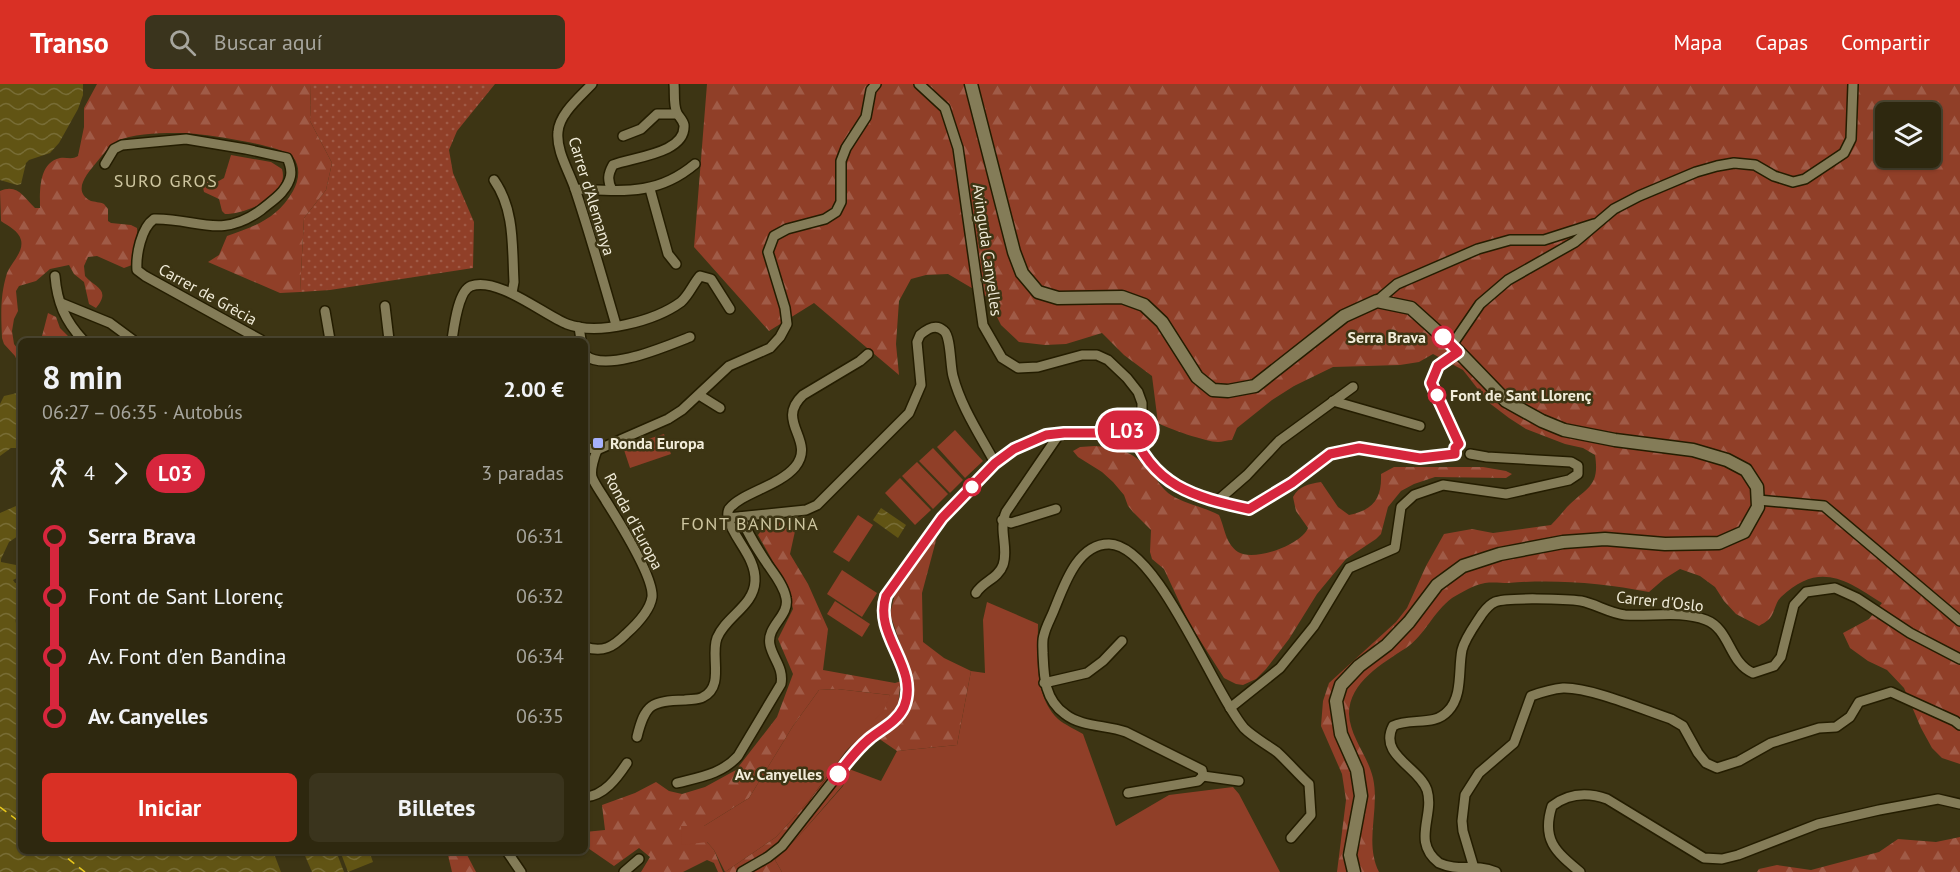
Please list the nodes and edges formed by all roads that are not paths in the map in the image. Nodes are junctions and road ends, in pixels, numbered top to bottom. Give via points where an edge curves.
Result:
1 (592, 84) edge
2 (674, 84) edge
3 (876, 84) edge
4 (919, 84) edge
5 (970, 84) edge
6 (1853, 84) edge
7 (677, 114) junction
8 (623, 136) dead end
9 (105, 164) dead end
10 (695, 164) dead end
11 (494, 180) dead end
12 (575, 189) junction
13 (650, 189) junction
14 (612, 190) junction
15 (1602, 221) junction
16 (676, 264) dead end
17 (55, 276) dead end
18 (512, 293) junction
19 (1377, 302) junction
20 (61, 303) junction
21 (385, 306) dead end
22 (730, 309) dead end
23 (325, 311) dead end
24 (616, 325) junction
25 (579, 327) junction
26 (690, 337) dead end
27 (81, 338) edge
28 (130, 338) edge
29 (257, 338) edge
30 (330, 338) edge
31 (389, 338) edge
32 (452, 338) edge
33 (581, 338) edge
34 (1455, 348) junction
35 (868, 354) dead end
36 (588, 357) edge
37 (1353, 387) dead end
38 (699, 395) junction
39 (1333, 401) junction
40 (720, 408) dead end
41 (1420, 426) dead end
42 (1131, 428) junction
43 (1060, 433) junction
44 (588, 448) edge
45 (1457, 449) junction
46 (597, 450) junction
47 (995, 463) junction
48 (1758, 500) junction
49 (1216, 502) junction
50 (1056, 509) dead end
51 (741, 517) junction
52 (728, 518) junction
53 (1002, 520) junction
54 (976, 593) dead end
55 (1960, 621) edge
56 (1122, 641) dead end
57 (588, 648) edge
58 (1960, 659) edge
59 (1044, 683) junction
60 (1230, 708) junction
61 (1960, 725) edge
62 (637, 737) dead end
63 (627, 763) dead end
64 (1203, 776) junction
65 (1239, 781) dead end
66 (677, 783) dead end
67 (1128, 793) dead end
68 (588, 797) edge
69 (1960, 804) edge
70 (1292, 838) dead end
71 (509, 854) edge
72 (639, 859) dead end
73 (1474, 868) junction
74 (521, 872) edge
75 (624, 872) edge
76 (742, 872) edge
77 (1354, 872) edge
78 (1496, 872) edge
79 (1580, 872) edge

1 - 12 street, Carrer d'Alemanya via 566,113 558,132 559,146
2 - 7 street
3 - 38 street via 871,90 866,117 841,161 841,202 836,212 774,236 768,252 787,324 780,337 770,348 729,366
4 - 42 street, Avinguda Canyelles via 945,108 958,148 983,325 1002,358 1018,368 1038,367 1082,355 1108,360 1127,378 1142,403 1142,414
5 - 19 main road via 1022,273 1038,292 1058,298 1122,297 1144,305 1162,322 1197,377 1213,390 1228,392 1255,386 1344,316
6 - 15 street via 1851,139 1844,153 1805,179 1793,182 1774,177 1755,165 1717,166 1639,196 1614,209
7 - 8 street via 657,114 641,129
7 - 14 street via 684,123 676,143 666,150 614,165 608,182
9 - 29 street, Carrer de Grècia via 114,148 122,145 186,139 287,158 291,166 289,183 277,198 250,218 221,227 154,219 147,224 136,262 137,270 146,276
10 - 13 street via 682,176
11 - 18 street via 504,193 509,211
12 - 14 street
12 - 24 street, Carrer d'Alemanya
13 - 14 street
13 - 16 street via 668,254
15 - 19 street via 1544,240 1510,240 1478,249 1397,284
15 - 34 street via 1575,242 1508,280 1480,304
17 - 20 street
18 - 25 street
18 - 32 street via 470,286 463,294
19 - 34 main road via 1411,309
20 - 27 street via 70,326
20 - 28 street via 110,323
21 - 31 street
22 - 24 street via 711,279 700,276 682,301 653,317
23 - 30 street
24 - 25 street
25 - 33 street
26 - 36 street via 621,360 595,361
34 - 45 street via 1438,366 1431,383
34 - 48 main road via 1506,400 1542,421 1564,430 1693,450 1727,460 1746,470 1758,487
35 - 52 street via 796,401 793,421 802,447 797,464 783,478 737,502
37 - 39 street
38 - 40 street
38 - 46 street via 668,419
39 - 41 street
39 - 49 street via 1279,441
42 - 43 street via 1115,433
42 - 49 street via 1142,453 1167,480
43 - 47 street via 1014,449
43 - 53 street
44 - 46 street
45 - 49 street via 1420,458 1359,448 1330,454 1249,509
45 - 60 street via 1462,459 1470,454 1572,462 1578,466 1578,474 1569,480 1506,494 1443,485 1414,495 1401,507 1395,548 1349,568 1314,626 1280,668
46 - 57 street, Ronda d'Europa via 592,476 633,548 652,595 639,621 615,643 603,650
47 - 51 street via 963,404 954,379 948,336 931,327 920,334 917,342 921,385 904,420 817,505
47 - 76 street via 942,518 886,596 884,622 907,678 904,707 855,753 782,846
48 - 55 street via 1824,506
48 - 77 main road via 1744,532 1719,543 1605,539 1563,542 1500,554 1463,566 1437,585 1402,630 1341,685 1336,701 1341,734 1357,770 1361,796 1350,855
50 - 53 street via 1011,523
51 - 52 street
51 - 66 street via 786,597 786,607 770,638 782,672 781,684 731,764
52 - 62 street via 753,566 756,583 752,594 717,639 716,678 709,693 701,698 651,706 643,714
53 - 54 street via 1004,562
56 - 59 street via 1087,673
58 - 73 street, Carrer d'Oslo via 1835,588 1806,592 1794,605 1781,657 1774,666 1753,673 1739,663 1710,621 1672,614 1617,614 1581,601 1496,601 1483,612 1463,647 1457,695 1448,711 1426,721 1398,723 1390,732 1391,748 1420,776 1427,791 1427,849 1449,870
59 - 60 street via 1043,636 1069,573 1094,547 1110,544 1143,564 1160,585
59 - 64 street via 1053,702 1065,714 1079,722 1126,732 1202,770
60 - 70 street via 1245,729 1278,753 1309,784 1311,815
61 - 73 street via 1890,692 1859,702 1850,717 1836,727 1819,728 1771,743 1717,768 1706,763 1683,726 1671,719 1586,692 1547,690 1532,696 1514,743 1479,773 1465,795 1463,831
63 - 68 street via 607,788
64 - 65 street
64 - 67 street via 1198,781
69 - 79 street via 1938,799 1818,824 1722,860 1704,858 1607,799 1582,794 1552,806 1548,828 1557,852
71 - 74 street
72 - 75 street
73 - 78 street

